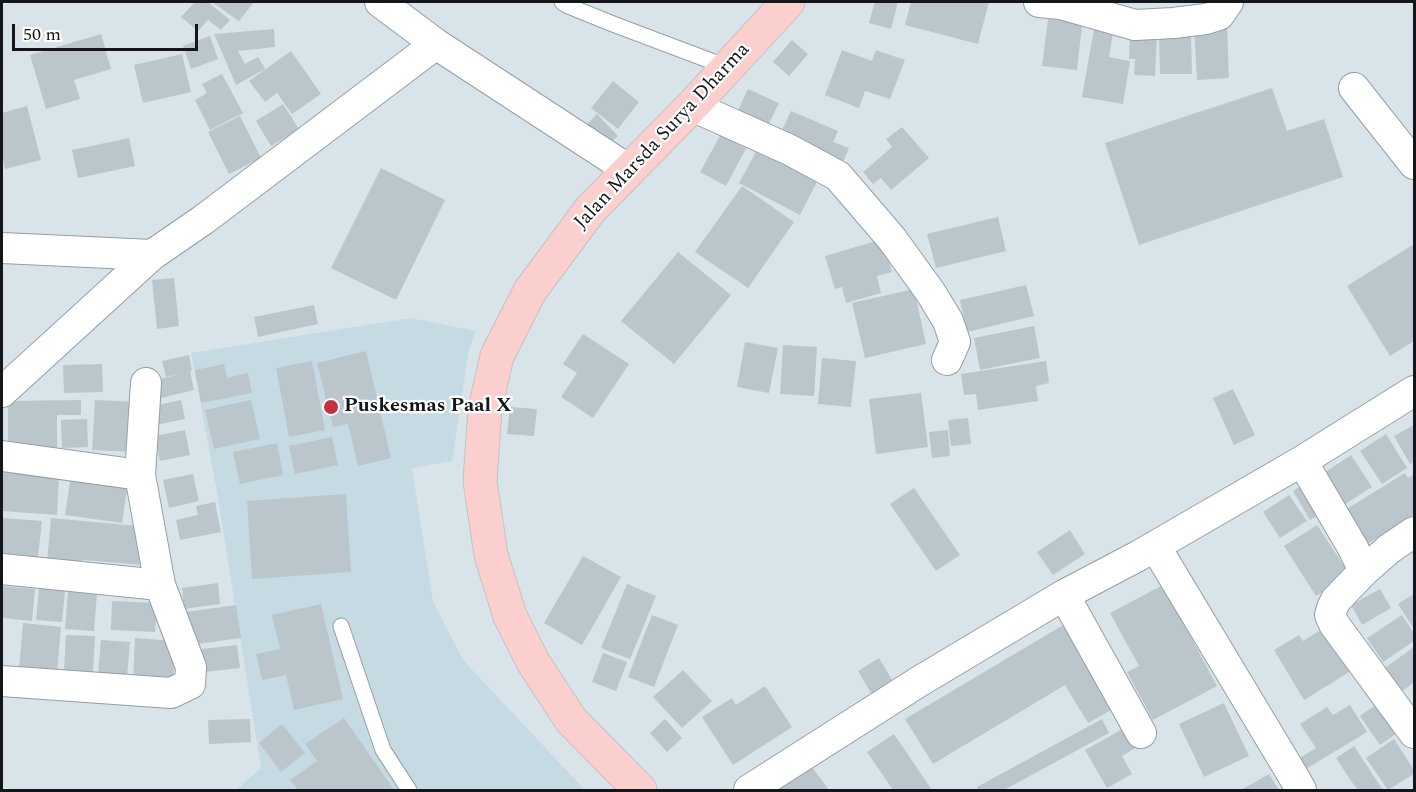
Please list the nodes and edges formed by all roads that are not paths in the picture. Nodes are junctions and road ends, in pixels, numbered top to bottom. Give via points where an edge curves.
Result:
1 (380, 2) edge
2 (562, 2) edge
3 (788, 2) edge
4 (1039, 2) edge
5 (1228, 2) edge
6 (436, 44) junction
7 (727, 67) junction
8 (1354, 88) dead end
9 (692, 106) junction
10 (1414, 164) edge
11 (629, 170) junction
12 (2, 248) edge
13 (152, 255) junction
14 (947, 360) dead end
15 (146, 383) dead end
16 (1414, 391) edge
17 (2, 392) edge
18 (2, 456) edge
19 (1302, 461) junction
20 (140, 475) junction
21 (1414, 534) edge
22 (1155, 546) junction
23 (2, 568) edge
24 (1364, 571) junction
25 (160, 585) junction
26 (1064, 595) junction
27 (341, 626) dead end
28 (2, 681) edge
29 (1414, 733) edge
30 (1141, 734) dead end
31 (409, 790) edge
32 (640, 790) edge
33 (749, 790) edge
34 (1301, 790) edge

1 - 6 street
2 - 7 lane
3 - 7 highway, Jalan Marsda Surya Dharma
4 - 5 street via 1135,24 1206,19 1219,15
6 - 11 street
6 - 13 street
7 - 9 highway, Jalan Marsda Surya Dharma
8 - 10 street
9 - 11 highway, Jalan Marsda Surya Dharma
9 - 14 street via 838,176 892,239 948,321 955,342
11 - 32 highway, Jalan Marsda Surya Dharma via 591,210 530,291 497,356 485,409 480,481 491,555 510,616 533,662 572,720
12 - 13 street
13 - 17 street
15 - 20 street
16 - 19 street
18 - 20 street
19 - 22 street
19 - 24 street
20 - 25 street
21 - 24 street
22 - 26 street
22 - 34 street
23 - 25 street
24 - 29 street via 1336,600 1330,615
25 - 28 street via 191,668 190,684 171,693
26 - 30 street
26 - 33 street
27 - 31 lane via 383,750

